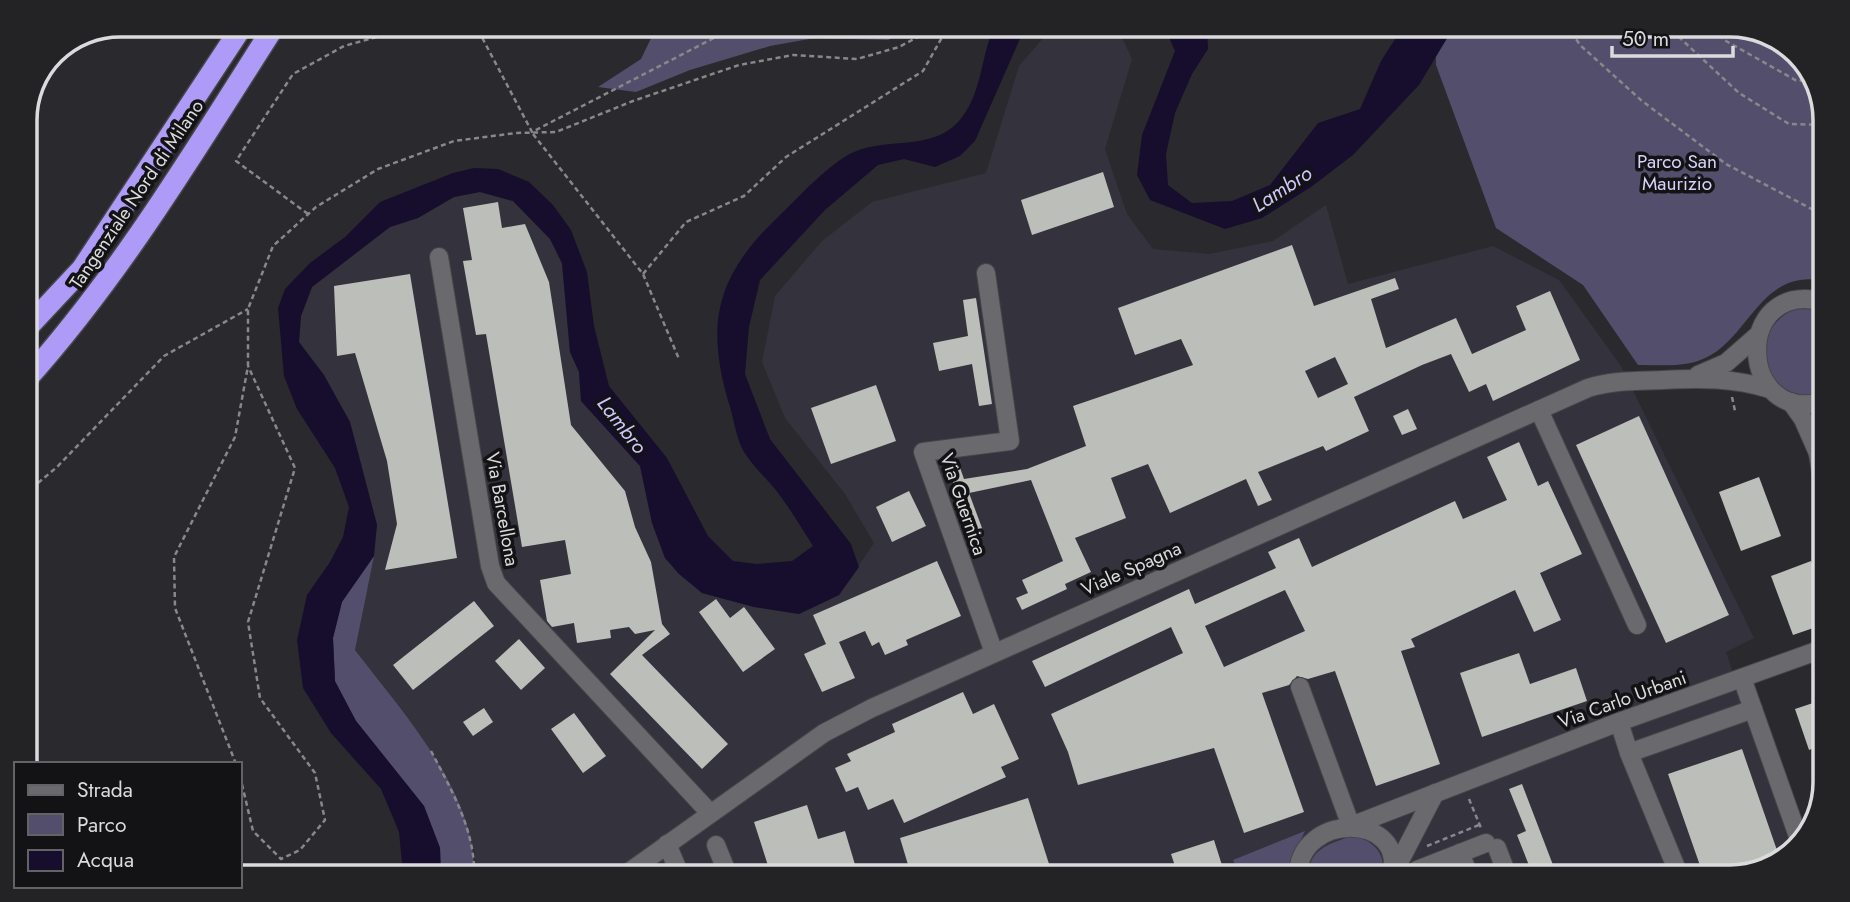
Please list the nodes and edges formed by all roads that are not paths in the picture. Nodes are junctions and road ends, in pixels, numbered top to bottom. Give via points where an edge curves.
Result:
1 (234, 37) edge
2 (267, 37) edge
3 (439, 257) dead end
4 (986, 273) dead end
5 (1813, 301) edge
6 (37, 317) edge
7 (1758, 335) junction
8 (37, 367) edge
9 (1693, 377) junction
10 (1770, 389) junction
11 (1791, 402) junction
12 (1813, 404) edge
13 (1539, 410) junction
14 (1813, 442) edge
15 (1637, 625) dead end
16 (1813, 652) edge
17 (994, 653) junction
18 (1742, 678) junction
19 (1300, 687) dead end
20 (1754, 709) junction
21 (1619, 722) junction
22 (1629, 753) junction
23 (1435, 793) junction
24 (710, 813) junction
25 (1350, 826) junction
26 (1796, 832) edge
27 (667, 844) junction
28 (716, 845) dead end
29 (1460, 853) junction
30 (1299, 859) junction
31 (638, 865) edge
32 (676, 865) edge
33 (724, 865) edge
34 (1296, 865) edge
35 (1299, 865) edge
36 (1391, 865) edge
37 (1398, 865) edge
38 (1430, 865) edge
39 (1466, 865) edge
40 (1502, 865) edge
41 (1675, 865) edge

1 - 6 highway, Tangenziale Nord di Milano via 82,268
2 - 8 highway, Tangenziale Nord di Milano via 132,246
3 - 24 street, Via Barcellona via 496,583
4 - 17 street, Via Guernica via 1010,441 923,452
5 - 7 street, Viale Spagna via 1799,299 1782,305
7 - 9 street, Viale Spagna via 1726,363
7 - 10 street via 1756,360
9 - 10 street, Viale Spagna via 1737,380
9 - 13 street, Viale Spagna via 1608,382
10 - 11 street, Viale Spagna
11 - 12 street
11 - 14 street
13 - 15 street
13 - 17 street, Viale Spagna
16 - 18 street, Via Carlo Urbani
17 - 24 street, Viale Spagna via 824,733
18 - 20 street
18 - 21 street, Via Carlo Urbani
19 - 25 street
20 - 22 street
20 - 26 street
21 - 22 street
21 - 23 street, Via Carlo Urbani
22 - 41 street
23 - 25 street, Via Carlo Urbani
23 - 37 street
24 - 27 street, Viale Spagna
25 - 30 street, Via Carlo Urbani via 1318,837
25 - 36 street via 1370,831 1384,842
27 - 31 street, Viale Spagna
27 - 32 street
28 - 33 street
29 - 38 street
29 - 39 street
29 - 40 street via 1492,845
30 - 34 street
30 - 35 street

